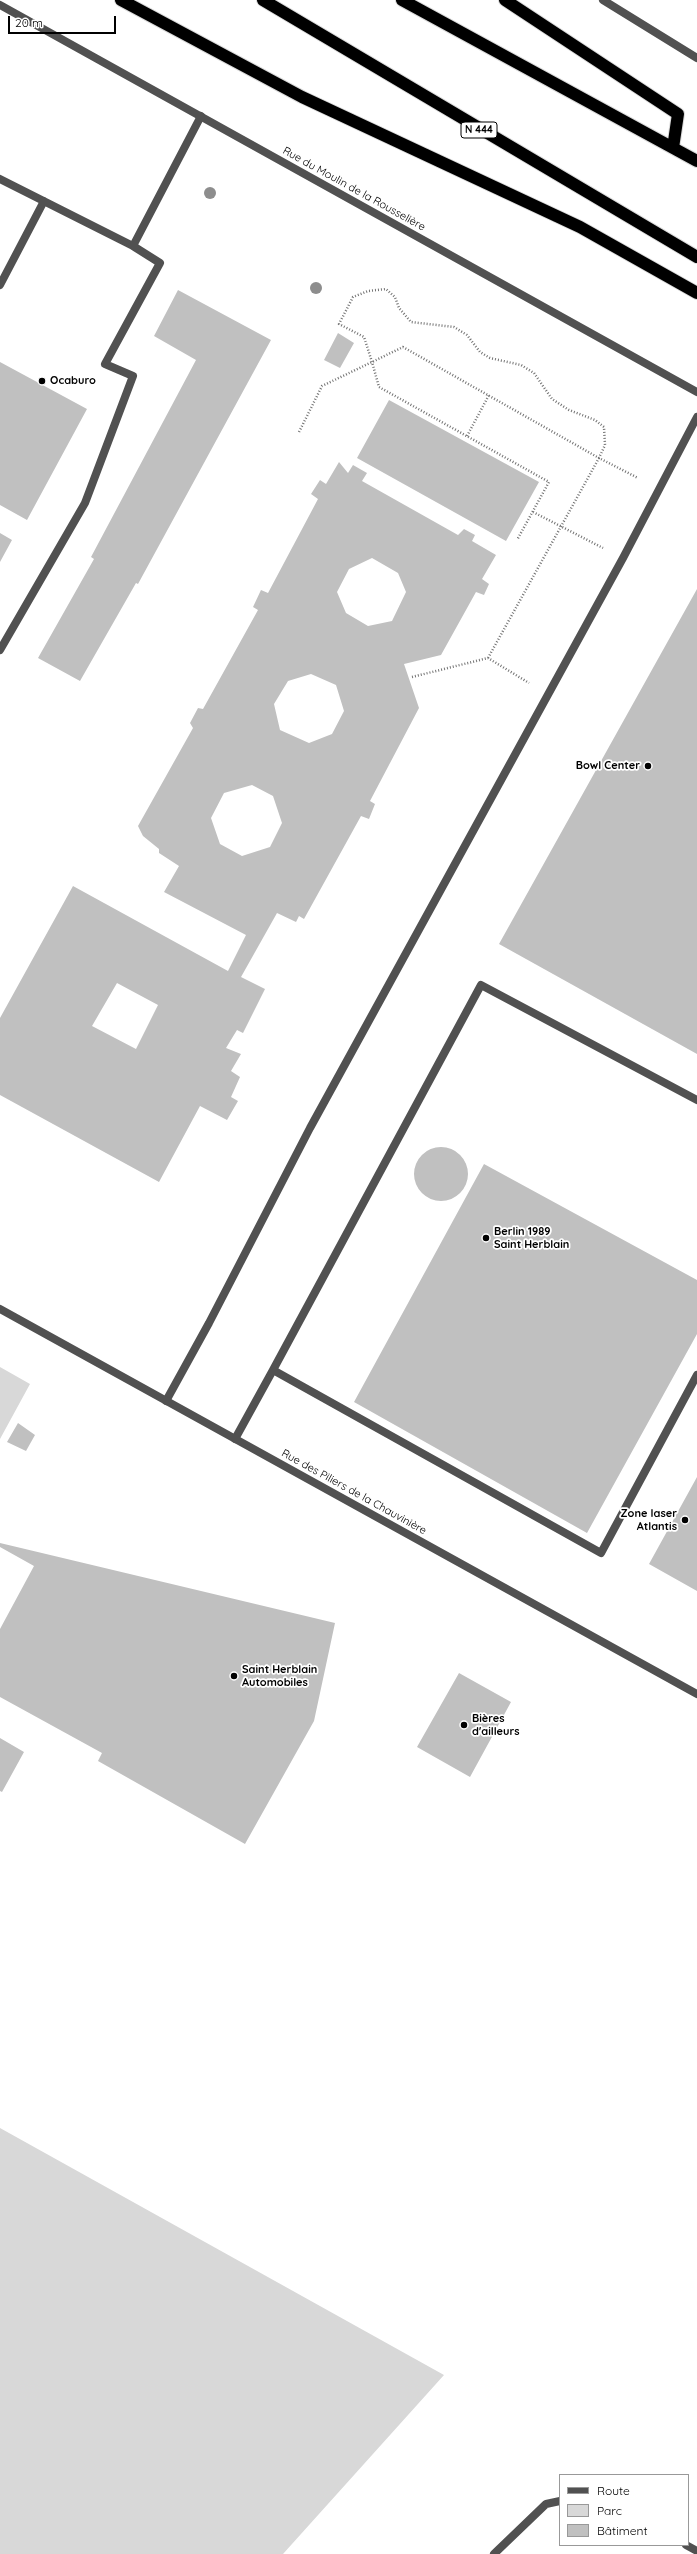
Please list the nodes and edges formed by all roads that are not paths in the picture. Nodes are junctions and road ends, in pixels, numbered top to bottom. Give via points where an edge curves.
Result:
1 (121, 0) edge
2 (263, 0) edge
3 (402, 0) edge
4 (505, 0) edge
5 (603, 0) edge
6 (0, 5) edge
7 (697, 58) edge
8 (201, 116) junction
9 (673, 148) junction
10 (697, 161) edge
11 (0, 179) edge
12 (44, 201) junction
13 (133, 246) junction
14 (697, 257) edge
15 (0, 286) edge
16 (697, 293) edge
17 (697, 392) edge
18 (697, 416) edge
19 (0, 650) edge
20 (697, 1100) edge
21 (0, 1309) edge
22 (273, 1370) junction
23 (697, 1375) edge
24 (166, 1401) junction
25 (235, 1439) junction
26 (697, 1694) edge
27 (559, 2501) edge
28 (688, 2546) edge
29 (697, 2551) edge
30 (494, 2554) edge

1 - 16 highway via 302,97 580,227
2 - 14 highway, N 444
3 - 9 highway
4 - 9 highway via 678,114
5 - 7 street
6 - 8 street, Rue du Moulin de la Rousselière
8 - 13 street
8 - 17 street, Rue du Moulin de la Rousselière
9 - 10 highway
11 - 12 street
12 - 13 street
12 - 15 street
13 - 19 street via 160,263 105,364 133,376 85,503
18 - 24 street via 660,490 310,1128
20 - 22 street via 481,984
21 - 24 street, Rue des Piliers de la Chauvinière
22 - 23 street via 601,1553
22 - 25 street
24 - 25 street, Rue des Piliers de la Chauvinière
25 - 26 street, Rue des Piliers de la Chauvinière
27 - 30 street via 546,2504
28 - 29 street

